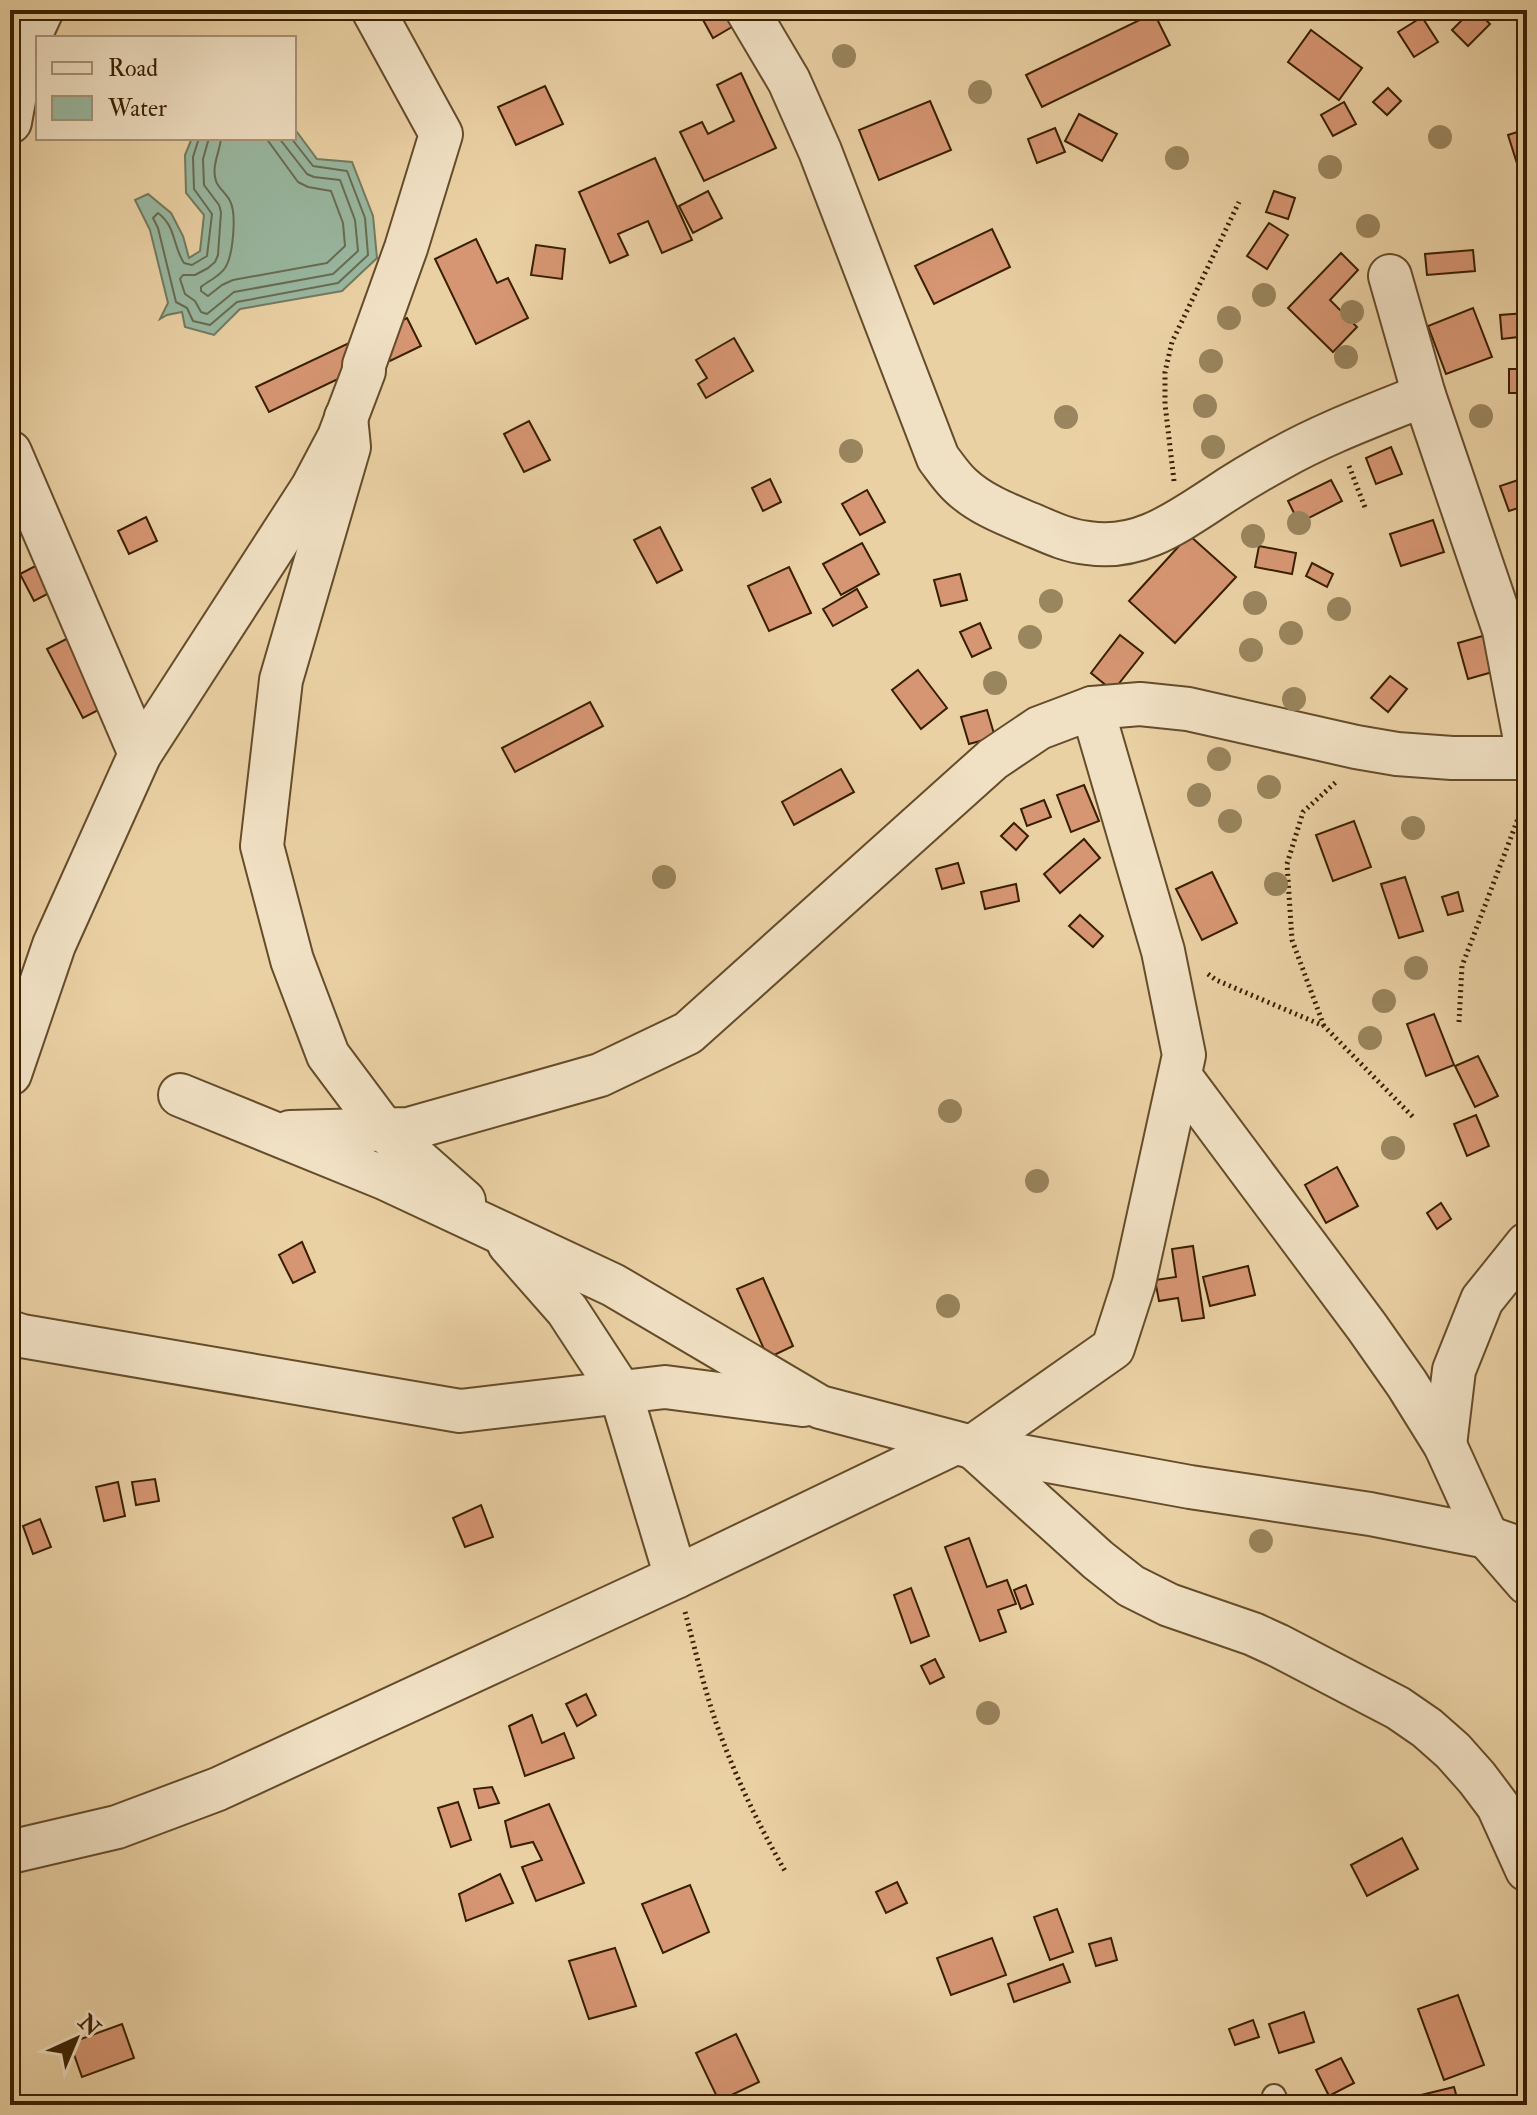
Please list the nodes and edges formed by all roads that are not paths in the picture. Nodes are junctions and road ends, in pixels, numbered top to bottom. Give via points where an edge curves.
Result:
1 (42, 10) edge
2 (373, 10) edge
3 (747, 10) edge
4 (10, 122) edge
5 (1390, 276) dead end
6 (1424, 395) junction
7 (346, 417) junction
8 (10, 452) edge
9 (1092, 708) junction
10 (1527, 750) edge
11 (140, 754) junction
12 (1527, 758) edge
13 (10, 1074) edge
14 (1180, 1076) junction
15 (180, 1095) dead end
16 (384, 1130) junction
17 (273, 1133) junction
18 (498, 1231) junction
19 (1527, 1244) edge
20 (10, 1332) edge
21 (620, 1391) junction
22 (820, 1407) junction
23 (964, 1445) junction
24 (1445, 1445) junction
25 (1487, 1537) junction
26 (1527, 1551) edge
27 (676, 1577) junction
28 (1527, 1583) edge
29 (10, 1852) edge
30 (1527, 1870) edge

1 - 4 street via 23,51
2 - 7 street via 441,134
3 - 6 street via 789,81 820,151 938,458 961,487 991,507 1064,538 1111,545 1135,541 1178,522 1288,453
5 - 6 street
6 - 10 street via 1504,630
7 - 11 street via 312,488
7 - 16 street via 349,447 281,680 262,846 292,960 328,1055
8 - 11 street
9 - 12 street via 1140,704 1188,709 1397,754
9 - 14 street via 1159,938 1184,1055
9 - 16 street via 1039,728 993,759 688,1033 600,1075 409,1129
11 - 13 street via 54,945
14 - 23 street via 1134,1283 1113,1348
14 - 24 street via 1367,1327
15 - 17 street
16 - 17 street
16 - 18 street
17 - 18 street
18 - 21 street via 567,1310
18 - 22 street via 613,1285
19 - 24 street via 1476,1314 1454,1370
20 - 21 street via 460,1411
21 - 22 street via 665,1387
21 - 27 street
22 - 23 street
23 - 25 street
23 - 27 street
23 - 30 street via 1131,1586 1277,1645 1427,1728 1498,1806
24 - 25 street
25 - 26 street
25 - 28 street
27 - 29 street via 218,1789 117,1827

